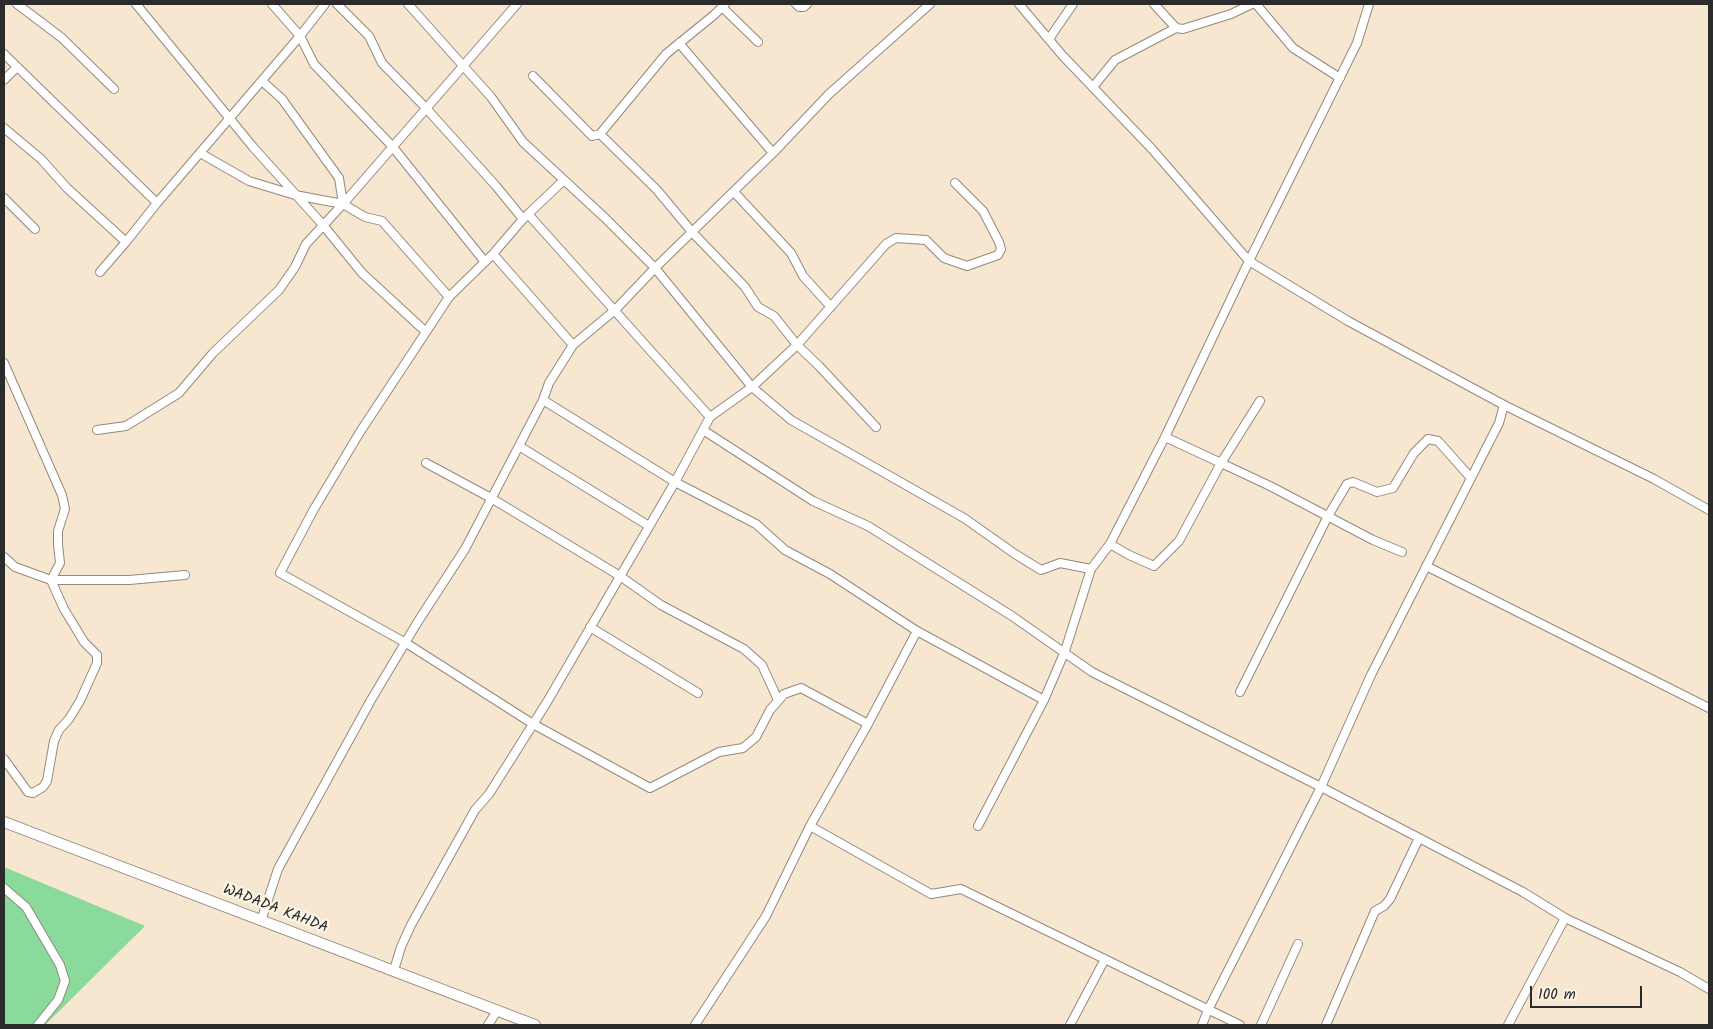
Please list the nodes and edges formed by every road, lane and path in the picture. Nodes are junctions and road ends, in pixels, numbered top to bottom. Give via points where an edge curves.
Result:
1 (17, 4) edge
2 (138, 4) edge
3 (272, 4) edge
4 (325, 4) edge
5 (337, 4) edge
6 (408, 4) edge
7 (517, 4) edge
8 (796, 4) edge
9 (807, 4) edge
10 (930, 4) edge
11 (1019, 4) edge
12 (1073, 4) edge
13 (1154, 4) edge
14 (1252, 4) edge
15 (1256, 4) edge
16 (1369, 4) edge
17 (723, 5) edge
18 (1176, 28) junction
19 (300, 36) junction
20 (1049, 39) junction
21 (758, 42) dead end
22 (679, 43) junction
23 (4, 54) edge
24 (463, 66) junction
25 (17, 67) junction
26 (533, 76) dead end
27 (1340, 78) junction
28 (4, 80) edge
29 (262, 81) junction
30 (1093, 87) junction
31 (114, 89) dead end
32 (426, 107) junction
33 (231, 118) junction
34 (4, 128) edge
35 (600, 134) junction
36 (392, 146) junction
37 (200, 153) junction
38 (773, 153) junction
39 (564, 180) junction
40 (955, 183) dead end
41 (734, 192) junction
42 (295, 196) junction
43 (4, 198) edge
44 (157, 203) junction
45 (343, 204) junction
46 (526, 216) junction
47 (323, 225) junction
48 (36, 229) dead end
49 (692, 232) junction
50 (126, 242) junction
51 (493, 254) junction
52 (1249, 261) junction
53 (485, 262) junction
54 (655, 268) junction
55 (100, 272) dead end
56 (449, 297) junction
57 (831, 307) junction
58 (615, 310) junction
59 (426, 332) junction
60 (573, 345) junction
61 (797, 346) junction
62 (4, 363) edge
63 (752, 387) junction
64 (544, 400) junction
65 (1260, 401) dead end
66 (1504, 405) junction
67 (710, 417) junction
68 (876, 426) dead end
69 (97, 430) dead end
70 (703, 430) junction
71 (1165, 437) junction
72 (519, 446) junction
73 (426, 463) dead end
74 (1221, 463) junction
75 (1470, 477) junction
76 (675, 482) junction
77 (491, 498) junction
78 (1709, 510) edge
79 (1328, 516) junction
80 (649, 526) junction
81 (1110, 544) junction
82 (1402, 552) dead end
83 (4, 557) edge
84 (1426, 566) junction
85 (1091, 569) junction
86 (185, 574) dead end
87 (620, 576) junction
88 (51, 580) junction
89 (590, 627) junction
90 (917, 631) junction
91 (406, 642) junction
92 (1064, 651) junction
93 (698, 692) dead end
94 (1240, 692) dead end
95 (778, 700) junction
96 (1044, 700) junction
97 (1709, 708) edge
98 (533, 724) junction
99 (868, 724) junction
100 (4, 759) edge
101 (1321, 787) junction
102 (4, 822) edge
103 (810, 826) junction
104 (978, 826) dead end
105 (1419, 838) junction
106 (4, 888) edge
107 (1565, 918) junction
108 (261, 921) junction
109 (1298, 944) dead end
110 (1104, 959) junction
111 (394, 970) junction
112 (1709, 989) edge
113 (1208, 1010) junction
114 (496, 1011) junction
115 (38, 1025) edge
116 (488, 1025) edge
117 (535, 1025) edge
118 (695, 1025) edge
119 (1070, 1025) edge
120 (1202, 1025) edge
121 (1240, 1025) edge
122 (1261, 1025) edge
123 (1326, 1025) edge
124 (1508, 1025) edge

1 - 31 street via 62,38
2 - 33 street
3 - 19 street
4 - 19 street
5 - 32 street via 369,36 382,63
6 - 24 street
7 - 24 street
8 - 9 street via 799,7
10 - 38 street via 829,94
11 - 20 street
12 - 20 street
13 - 18 street
14 - 18 street via 1183,30
15 - 27 street via 1293,48
16 - 27 street via 1357,42
17 - 21 street
17 - 22 street
18 - 30 street via 1115,60
19 - 29 street
19 - 36 street via 314,64
20 - 30 street
22 - 35 street via 666,54
22 - 38 street
23 - 25 street
24 - 32 street
24 - 39 street via 491,97 523,142
25 - 28 street
25 - 44 street
26 - 35 street via 592,136
27 - 52 street
29 - 33 street
29 - 45 street via 282,100 338,178
30 - 52 street via 1152,149
32 - 36 street
32 - 46 street
33 - 37 street
33 - 42 street
34 - 50 street
35 - 49 street via 657,190
36 - 45 street
36 - 53 street
37 - 42 street via 249,180
37 - 44 street
38 - 41 street
39 - 46 street
39 - 54 street
40 - 57 street via 983,211 999,242 1001,249 998,255 967,266 944,258 926,240 896,238 886,244
41 - 49 street
41 - 57 street via 791,253 803,276
42 - 45 street
42 - 47 street
43 - 48 street
44 - 50 street
45 - 47 street
45 - 56 street via 366,217 382,221
46 - 51 street
46 - 58 street
47 - 59 street via 362,273
47 - 69 street via 306,244 279,290 214,353 179,393 126,426
49 - 54 street
49 - 61 street via 745,287 758,307 774,316
50 - 55 street
51 - 53 street
51 - 60 street
52 - 66 street via 1348,321
52 - 71 street
53 - 56 street
54 - 58 street
54 - 63 street
56 - 59 street
57 - 61 street
58 - 60 street
58 - 67 street
59 - 91 street via 360,432 280,573
60 - 64 street via 549,383
61 - 63 street
61 - 68 street
62 - 88 street via 65,509 58,531 60,563
63 - 67 street
63 - 85 street via 791,420 964,518 1041,570 1060,563
64 - 72 street
64 - 76 street
65 - 74 street
66 - 75 street via 1499,423
66 - 78 street via 1654,479
67 - 70 street
70 - 76 street
70 - 92 street via 813,502 868,526
71 - 74 street
71 - 81 street
72 - 77 street
72 - 80 street
73 - 77 street
74 - 79 street
74 - 81 street via 1179,541 1154,566
75 - 79 street via 1438,441 1428,439 1414,453 1393,488 1377,492 1353,482 1347,484
75 - 84 street
76 - 80 street
76 - 90 street via 756,524 786,550 830,574
77 - 87 street
77 - 91 street via 464,549
79 - 82 street
79 - 94 street
80 - 87 street
81 - 85 street
83 - 88 street via 15,567
84 - 97 street
84 - 101 street via 1371,675
85 - 92 street
86 - 88 street via 129,580
87 - 89 street
87 - 95 street via 660,605 744,649 762,665
88 - 100 street via 79,634 97,655 97,663 80,701 54,741 47,782 43,787 33,793 28,792
89 - 93 street
89 - 98 street
90 - 96 street
90 - 99 street
91 - 98 street
91 - 108 street via 278,869
92 - 96 street
92 - 101 street via 1092,672
95 - 98 street via 756,737 743,748 719,752 650,788
95 - 99 street via 784,694 801,688
96 - 104 street
98 - 111 street via 489,794 474,810 411,924
99 - 103 street
101 - 105 street
101 - 113 street
102 - 108 main road, WADADA KAHDA
103 - 110 street via 931,894 961,889
103 - 118 street via 766,916
105 - 107 street via 1523,892
105 - 123 street via 1390,899 1375,911
106 - 115 street via 26,907 60,965 64,981 58,1000
107 - 112 street
107 - 124 street
108 - 111 main road, WADADA KAHDA
109 - 122 street
110 - 113 street
110 - 119 street
111 - 114 main road, WADADA KAHDA
113 - 120 street
113 - 121 street
114 - 116 street
114 - 117 main road, WADADA KAHDA

